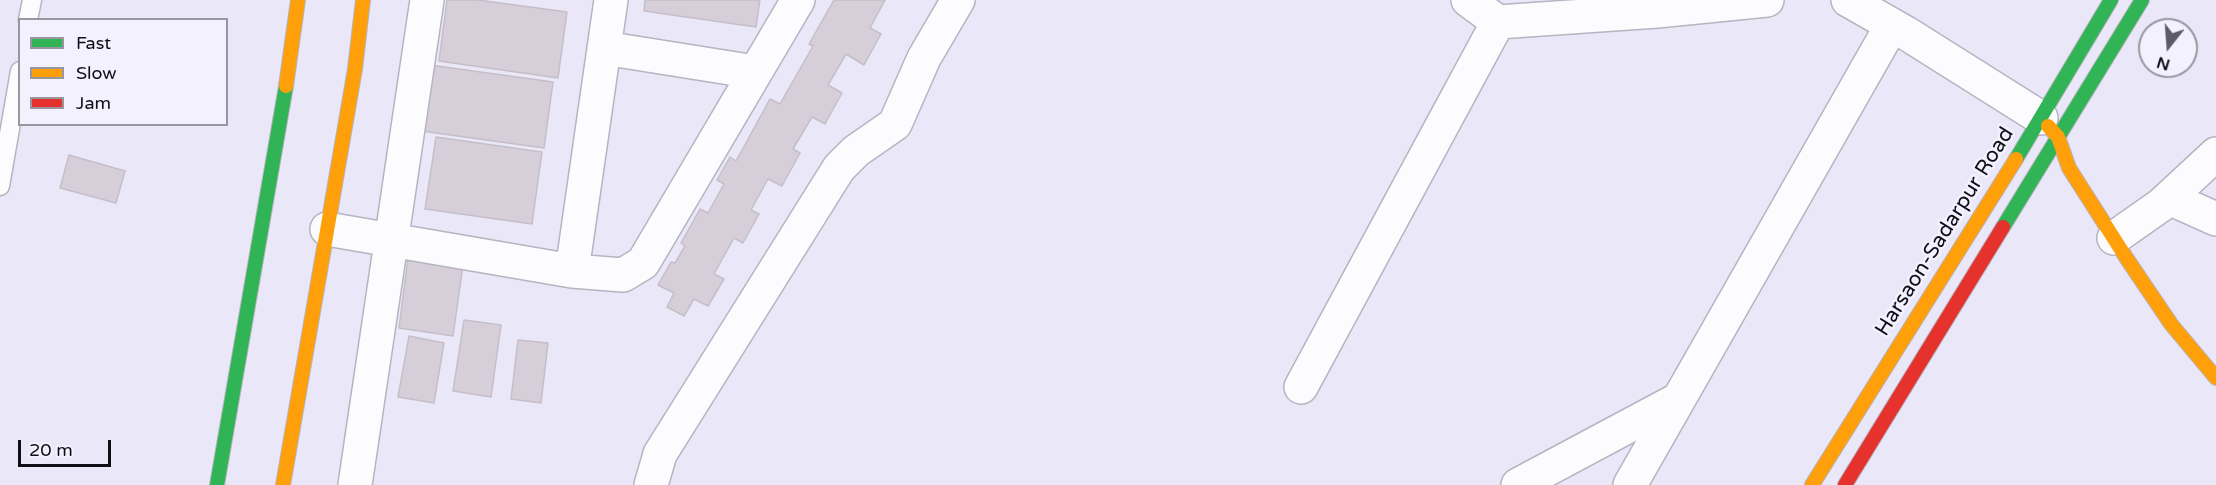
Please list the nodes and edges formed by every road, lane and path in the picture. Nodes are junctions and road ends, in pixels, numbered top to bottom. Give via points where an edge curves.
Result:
1 (32, 0) edge
2 (298, 0) edge
3 (363, 0) edge
4 (427, 0) edge
5 (611, 0) edge
6 (798, 0) edge
7 (958, 0) edge
8 (1468, 0) edge
9 (1767, 0) edge
10 (1848, 0) edge
11 (2111, 0) edge
12 (2142, 0) edge
13 (1659, 6) edge
14 (28, 18) edge
15 (1498, 22) junction
16 (1892, 25) junction
17 (604, 48) junction
18 (755, 72) junction
19 (18, 82) edge
20 (2049, 128) junction
21 (2216, 154) edge
22 (0, 186) edge
23 (2169, 198) junction
24 (2216, 219) edge
25 (327, 229) junction
26 (2114, 238) junction
27 (392, 240) junction
28 (572, 271) junction
29 (2216, 378) edge
30 (1301, 387) dead end
31 (1679, 399) junction
32 (217, 485) edge
33 (283, 485) edge
34 (355, 485) edge
35 (651, 485) edge
36 (1518, 485) edge
37 (1630, 485) edge
38 (1812, 485) edge
39 (1845, 485) edge

1 - 14 lane
2 - 32 street
3 - 25 street
4 - 27 street
5 - 17 street
6 - 18 street
7 - 35 street via 924,58 895,124 839,168 660,454
8 - 15 street
9 - 13 street
10 - 16 street
11 - 20 street, Harsaon-Sadarpur Road
12 - 20 street, Harsaon-Sadarpur Road
13 - 15 street
15 - 30 street
16 - 20 street
16 - 31 street
17 - 18 street
17 - 28 street
18 - 28 street via 643,263 623,275
19 - 22 lane
20 - 26 street via 2069,168
20 - 38 street, Harsaon-Sadarpur Road
20 - 39 street, Harsaon-Sadarpur Road
21 - 23 street
23 - 24 street
23 - 26 street
25 - 27 street
25 - 33 street
26 - 29 street via 2171,324
27 - 28 street
27 - 34 street
31 - 36 street
31 - 37 street

